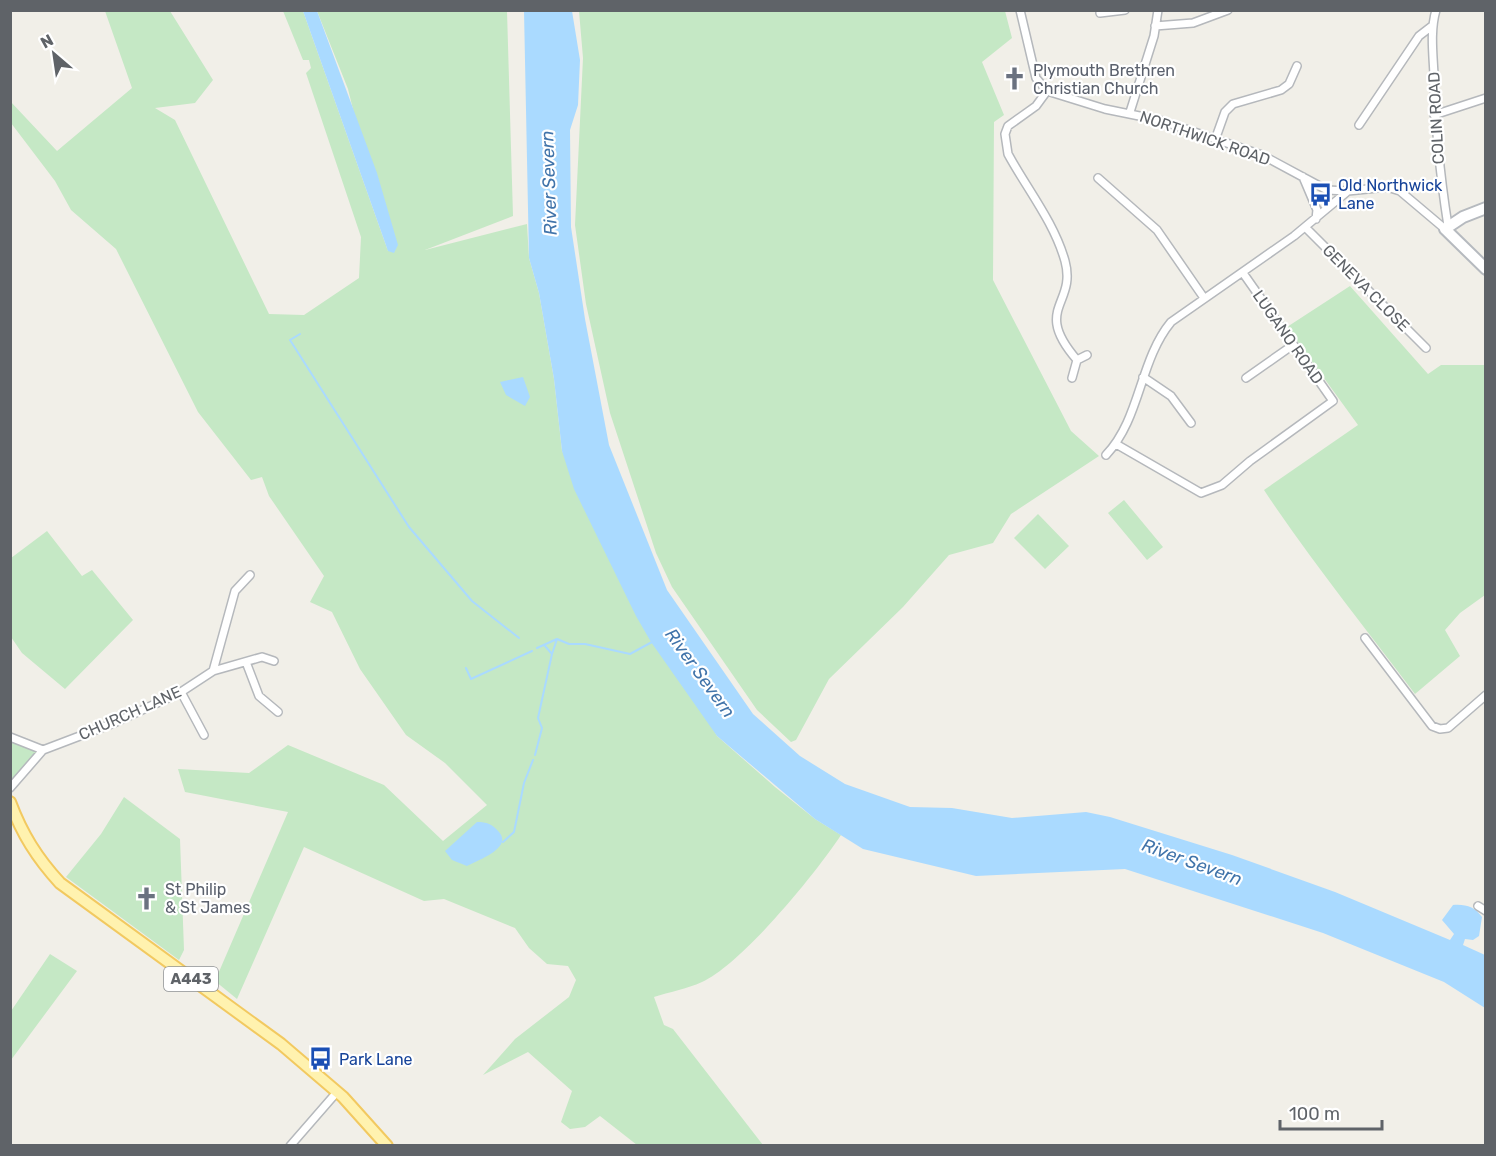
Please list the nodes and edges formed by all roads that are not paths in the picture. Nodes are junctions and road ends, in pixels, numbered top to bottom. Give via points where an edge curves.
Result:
1 (1020, 10) edge
2 (1125, 10) edge
3 (1158, 10) edge
4 (1228, 10) edge
5 (1436, 10) edge
6 (1100, 13) dead end
7 (1155, 26) junction
8 (1432, 26) junction
9 (1297, 66) dead end
10 (1047, 91) junction
11 (1485, 98) edge
12 (1130, 112) junction
13 (1434, 115) junction
14 (1359, 125) dead end
15 (1215, 140) junction
16 (1303, 177) junction
17 (1098, 178) dead end
18 (1348, 191) junction
19 (1485, 208) edge
20 (1316, 219) junction
21 (1305, 227) junction
22 (1446, 227) junction
23 (1485, 269) edge
24 (1243, 273) junction
25 (1204, 298) junction
26 (1293, 345) junction
27 (1426, 348) dead end
28 (1087, 355) dead end
29 (1077, 360) junction
30 (1143, 377) junction
31 (1072, 378) dead end
32 (1246, 378) dead end
33 (1191, 423) dead end
34 (1116, 444) junction
35 (1106, 455) dead end
36 (250, 575) dead end
37 (1365, 638) dead end
38 (274, 661) dead end
39 (246, 662) junction
40 (213, 670) junction
41 (181, 692) junction
42 (1485, 695) edge
43 (278, 712) dead end
44 (204, 735) dead end
45 (10, 737) edge
46 (43, 750) junction
47 (10, 788) edge
48 (10, 802) edge
49 (1478, 906) dead end
50 (1485, 911) edge
51 (337, 1092) junction
52 (290, 1146) edge
53 (387, 1146) edge

1 - 10 street via 1036,78
2 - 6 street
3 - 7 street
4 - 7 street via 1193,23
5 - 8 street, COLIN ROAD
7 - 12 street
8 - 13 street, COLIN ROAD
8 - 14 street via 1419,36
9 - 15 street via 1289,84 1281,90 1233,104 1225,112
10 - 12 street, NORTHWICK ROAD via 1105,109
10 - 29 street via 1036,106 1008,126 1005,144 1065,261 1068,277 1056,322 1065,346
11 - 13 street
12 - 15 street, NORTHWICK ROAD
13 - 22 street, COLIN ROAD
15 - 16 street, NORTHWICK ROAD via 1262,156
16 - 18 street, NORTHWICK ROAD via 1327,190
16 - 20 street via 1317,210
17 - 25 street via 1157,230
18 - 20 street
18 - 22 street, NORTHWICK ROAD via 1387,187 1400,191
19 - 22 street
20 - 21 street
21 - 24 street
21 - 27 street, GENEVA CLOSE
22 - 23 street, NORTHWICK ROAD
24 - 25 street
24 - 26 street, LUGANO ROAD
25 - 30 street via 1171,322 1160,336
26 - 32 street
26 - 34 street, LUGANO ROAD via 1333,401 1222,485 1201,494
28 - 29 street
29 - 31 street
30 - 33 street via 1171,396
30 - 34 street via 1126,428
34 - 35 street
36 - 40 street via 235,591
37 - 42 street via 1432,726 1448,728
38 - 39 street, CHURCH LANE via 262,657
39 - 40 street, CHURCH LANE
39 - 43 street via 259,696
40 - 41 street, CHURCH LANE
41 - 44 street
41 - 46 street, CHURCH LANE
45 - 46 street
46 - 47 street, CHURCH LANE
48 - 51 main road, A443 via 35,855 60,883 281,1044
49 - 50 street
51 - 52 street
51 - 53 main road, A443

